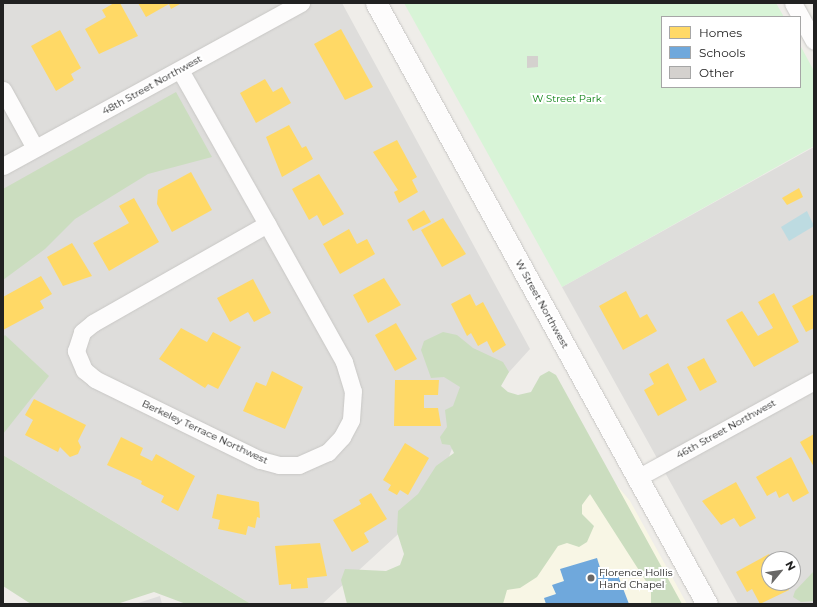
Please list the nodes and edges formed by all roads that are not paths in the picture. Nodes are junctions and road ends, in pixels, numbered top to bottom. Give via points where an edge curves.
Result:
1 (301, 3) edge
2 (376, 3) edge
3 (793, 3) edge
4 (800, 16) edge
5 (801, 17) edge
6 (814, 41) edge
7 (180, 70) junction
8 (3, 90) edge
9 (36, 148) junction
10 (3, 166) edge
11 (267, 224) junction
12 (814, 380) edge
13 (637, 478) junction
14 (707, 604) edge

1 - 7 street, 48th Street Northwest
2 - 13 street, W Street Northwest
3 - 4 street
5 - 6 street
7 - 9 street, 48th Street Northwest
7 - 11 street, Berkeley Terrace Northwest
8 - 9 street
9 - 10 street, 48th Street Northwest
11 - 11 street, Berkeley Terrace Northwest via 93,323 82,332 76,351 84,370 95,379 260,460 279,465 299,465 328,452 342,437 351,420 353,391 344,362
12 - 13 street, 46th Street Northwest
13 - 14 street, W Street Northwest

